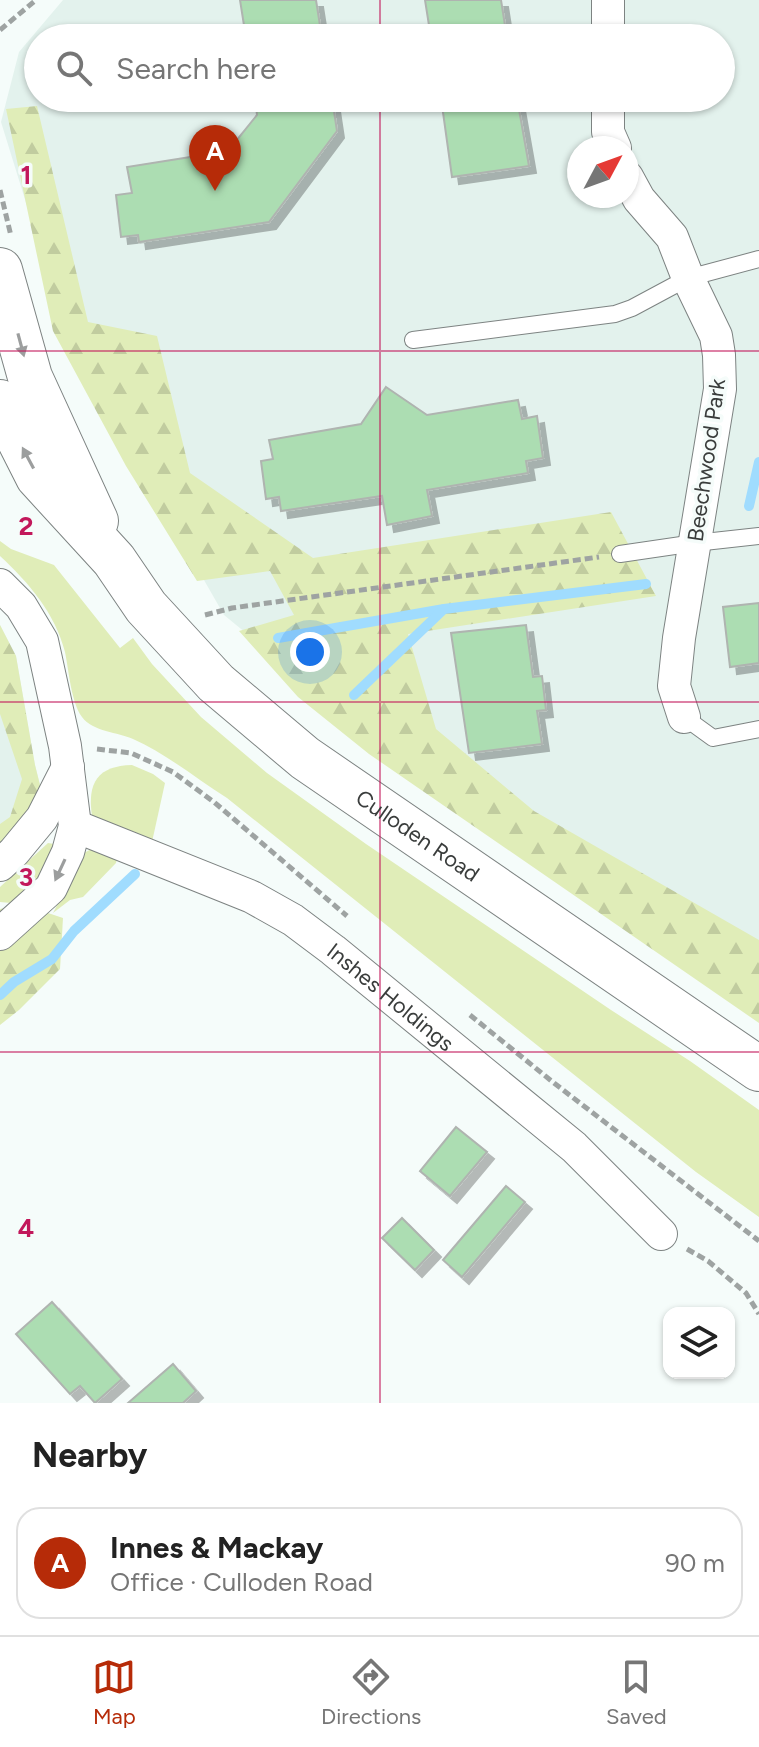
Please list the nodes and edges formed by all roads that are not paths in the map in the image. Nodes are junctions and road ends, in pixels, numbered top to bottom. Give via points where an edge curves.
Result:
1 (608, 0) edge
2 (608, 24) edge
3 (608, 112) edge
4 (610, 136) edge
5 (639, 199) edge
6 (759, 259) edge
7 (7, 260) edge
8 (688, 278) junction
9 (413, 340) dead end
10 (0, 402) edge
11 (759, 536) edge
12 (695, 543) junction
13 (620, 554) road end
14 (114, 560) junction
15 (0, 585) edge
16 (684, 717) joint
17 (759, 729) edge
18 (68, 767) junction
19 (75, 826) junction
20 (0, 865) edge
21 (0, 934) edge
22 (759, 1069) edge
23 (661, 1234) road end

1 - 2 street
3 - 4 street
5 - 8 street, Beechwood Park via 672,237
6 - 8 lane
7 -> 14 main road, Culloden Road via 30,377
8 - 9 lane via 615,314
8 - 12 street, Beechwood Park via 716,336 720,389
14 -> 10 main road, Culloden Road via 38,477
11 - 12 lane
12 - 13 lane
12 - 16 street, Beechwood Park via 674,686
14 - 22 main road, Culloden Road via 146,607 216,683 305,758
15 - 18 street via 21,606 42,641
16 - 17 lane via 713,738
18 - 19 street
18 - 20 street via 42,818
19 -> 21 street via 51,888
19 - 23 street, Inshes Holdings via 252,897 293,920 574,1147

